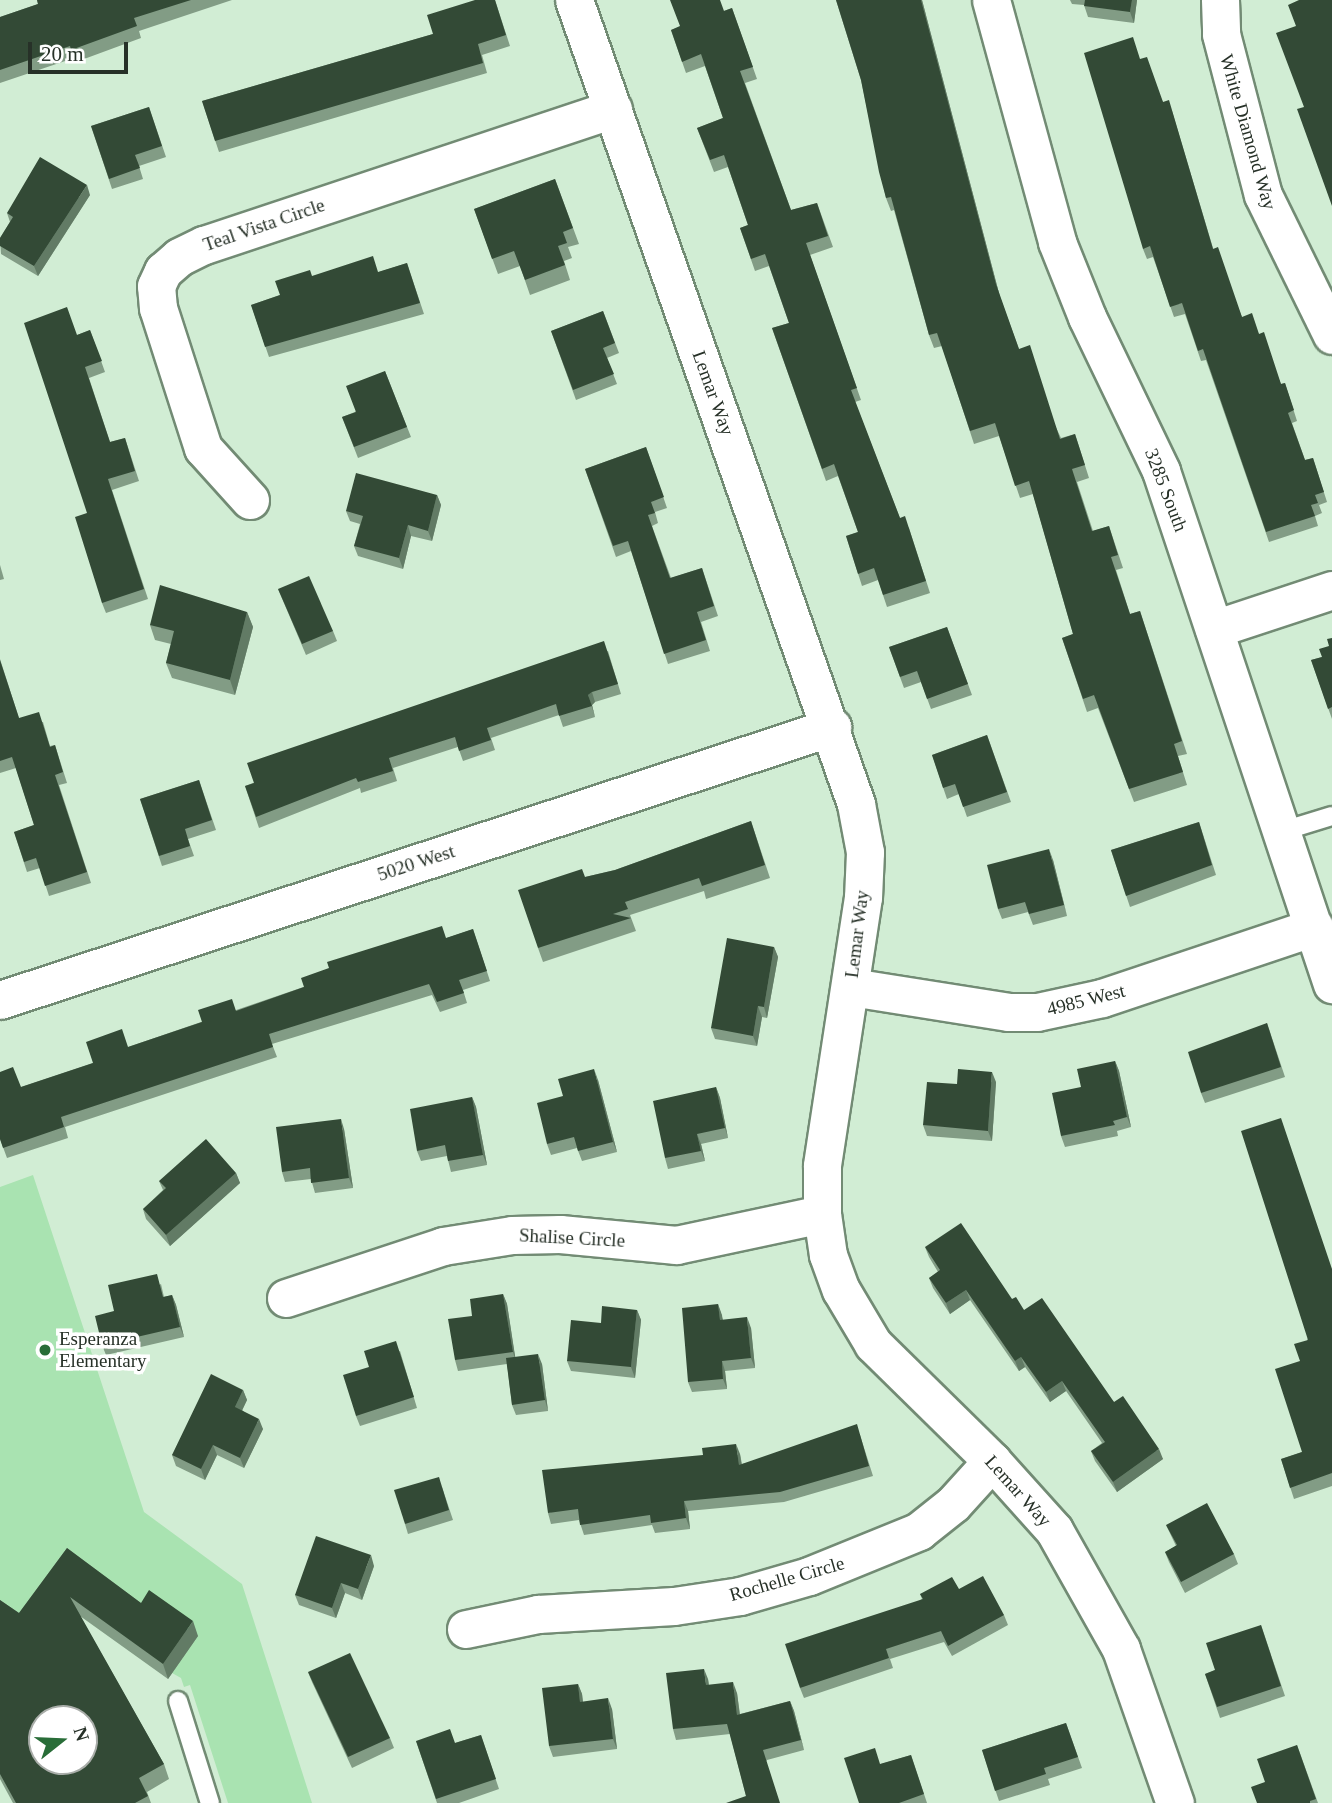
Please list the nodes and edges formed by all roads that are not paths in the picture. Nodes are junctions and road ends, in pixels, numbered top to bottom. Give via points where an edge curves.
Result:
1 (574, 0) edge
2 (991, 0) edge
3 (1220, 0) edge
4 (613, 109) junction
5 (1332, 335) edge
6 (250, 500) dead end
7 (1332, 590) edge
8 (1214, 629) junction
9 (832, 727) junction
10 (1332, 816) edge
11 (1283, 831) junction
12 (1314, 927) junction
13 (1332, 984) edge
14 (851, 987) junction
15 (0, 1000) edge
16 (822, 1214) junction
17 (286, 1298) dead end
18 (992, 1461) junction
19 (466, 1629) dead end
20 (178, 1701) dead end
21 (210, 1803) edge
22 (1175, 1803) edge

1 - 4 street, Lemar Way
2 - 8 street, 3285 South via 1066,267 1161,471
3 - 5 street, White Diamond Way via 1221,34 1263,195
4 - 6 street, Teal Vista Circle via 204,245 178,257 163,271 156,286 158,308 203,447
4 - 9 street, Lemar Way
7 - 8 street
8 - 11 street, 3285 South
9 - 14 street, Lemar Way via 865,852
9 - 15 street, 5020 West
10 - 11 lane
11 - 12 street, 3285 South
12 - 13 street, 3285 South
12 - 14 street, 4985 West via 1092,1001 1037,1012 1008,1012
14 - 16 street, Lemar Way via 822,1166
16 - 17 street, Shalise Circle via 676,1245 560,1234 485,1239 443,1246
16 - 18 street, Lemar Way via 828,1255 841,1290 873,1344
18 - 19 street, Rochelle Circle via 953,1504 919,1531 809,1576 740,1596 674,1606 538,1614
18 - 22 street, Lemar Way via 1054,1530 1095,1597 1145,1708
20 - 21 lane

